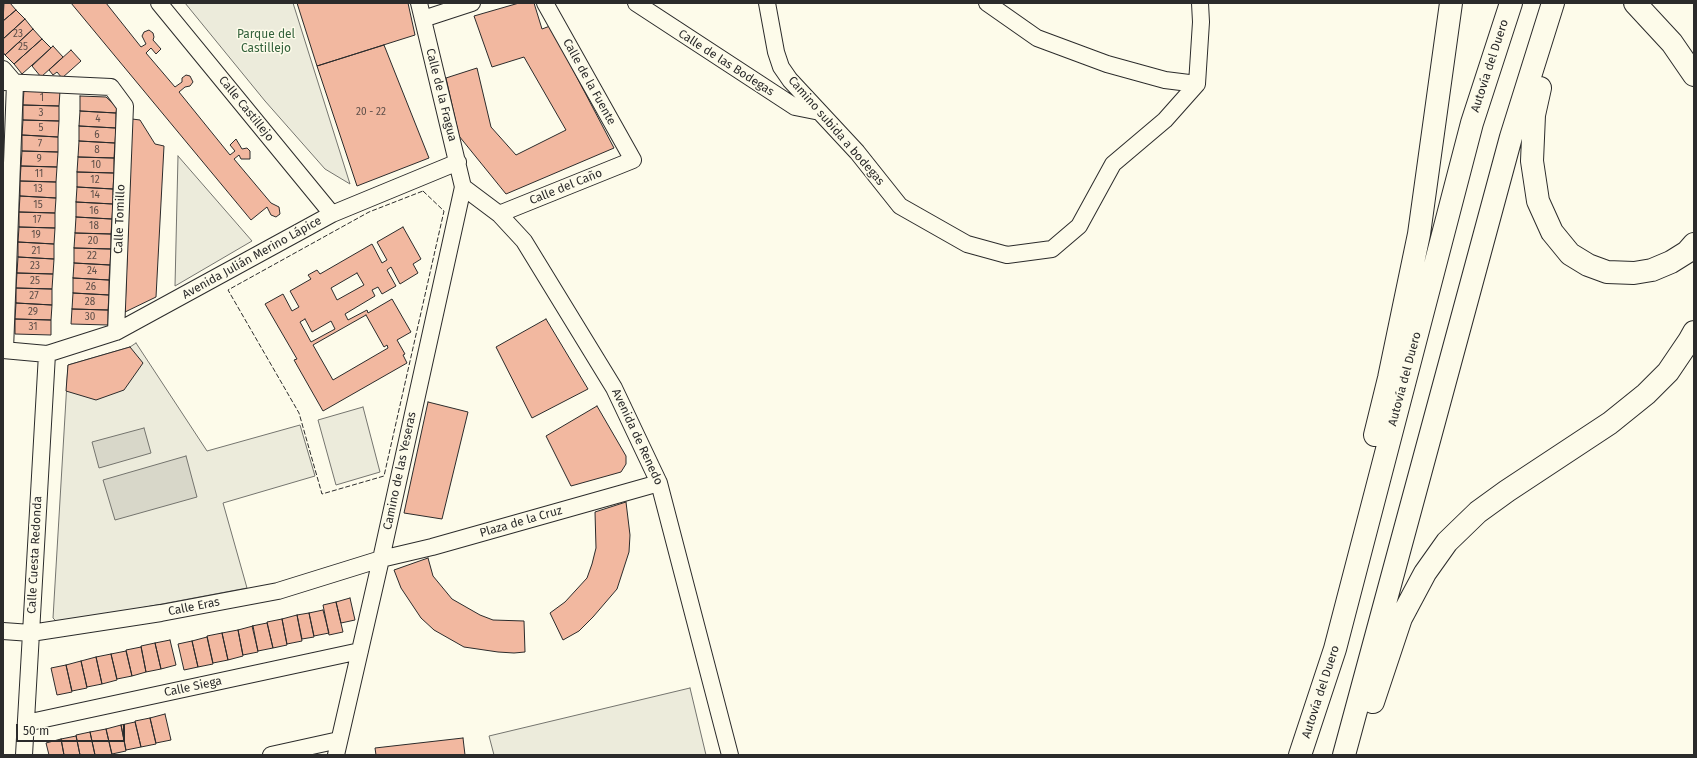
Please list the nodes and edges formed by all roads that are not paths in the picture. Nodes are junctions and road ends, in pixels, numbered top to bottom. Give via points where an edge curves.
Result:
1 (159, 3) edge
2 (419, 3) edge
3 (472, 3) edge
4 (544, 3) edge
5 (636, 3) edge
6 (767, 3) edge
7 (987, 3) edge
8 (1200, 3) edge
9 (1452, 3) edge
10 (1511, 3) edge
11 (1553, 3) edge
12 (1567, 3) edge
13 (1635, 3) edge
14 (423, 19) junction
15 (3, 68) edge
16 (1694, 75) edge
17 (9, 82) edge
18 (1197, 84) junction
19 (820, 112) junction
20 (633, 160) joint
21 (458, 162) junction
22 (463, 187) junction
23 (332, 214) junction
24 (499, 214) junction
25 (1694, 244) edge
26 (116, 332) junction
27 (1694, 332) edge
28 (4, 350) edge
29 (47, 354) junction
30 (659, 483) junction
31 (381, 559) junction
32 (3, 631) edge
33 (31, 632) junction
34 (360, 651) junction
35 (26, 723) junction
36 (338, 747) edge
37 (24, 755) edge
38 (271, 755) edge
39 (730, 755) edge
40 (1287, 755) edge
41 (1300, 755) edge
42 (1344, 755) edge
43 (1356, 755) edge

1 - 23 street, Calle Castillejo
2 - 14 street, Calle de la Fragua
3 - 14 street
4 - 20 street, Calle de la Fuente
5 - 19 street, Calle de las Bodegas via 795,107
6 - 19 street, Camino subida a bodegas via 781,67
7 - 18 street via 1037,38 1107,64 1165,80
8 - 18 street
9 - 40 highway via 1419,234 1389,378 1324,641
10 - 41 highway, Autovía del Duero via 1472,123 1335,649
11 - 42 highway via 1511,137
12 - 25 highway via 1543,74 1534,116 1532,161 1538,201 1552,232 1570,254 1588,265 1607,272 1634,273 1652,270 1671,262
13 - 16 highway via 1672,43
14 - 21 street, Calle de la Fragua
15 - 17 street
17 - 26 street, Calle Tomillo via 111,87 125,106
17 - 28 street
18 - 19 street, Camino subida a bodegas via 1165,120 1113,164 1079,226 1052,249 1007,255 967,244 900,206 857,152
20 - 24 street, Calle del Caño
21 - 22 street, Calle de la Fragua
21 - 23 street, Avenida Julián Merino Lápice
22 - 24 street, Avenida de Renedo
22 - 31 street, Camino de las Yeseras
23 - 26 street, Avenida Julián Merino Lápice
24 - 30 street, Avenida de Renedo via 524,241 614,388
26 - 29 street, Avenida Julián Merino Lápice
27 - 43 highway via 1668,372 1646,394 1610,423 1478,512 1447,542 1425,573 1401,618
28 - 29 street
29 - 33 street, Calle Cuesta Redonda
30 - 31 street, Plaza de la Cruz
30 - 39 street, Avenida de Renedo
31 - 33 street, Calle Eras via 278,591 161,613
31 - 34 street, Camino de las Yeseras
32 - 33 street, Calle Eras
33 - 35 street, Calle Cuesta Redonda
34 - 35 street, Calle Siega
34 - 36 street, Camino de las Yeseras
35 - 37 street, Calle Cuesta Redonda
36 - 38 street

